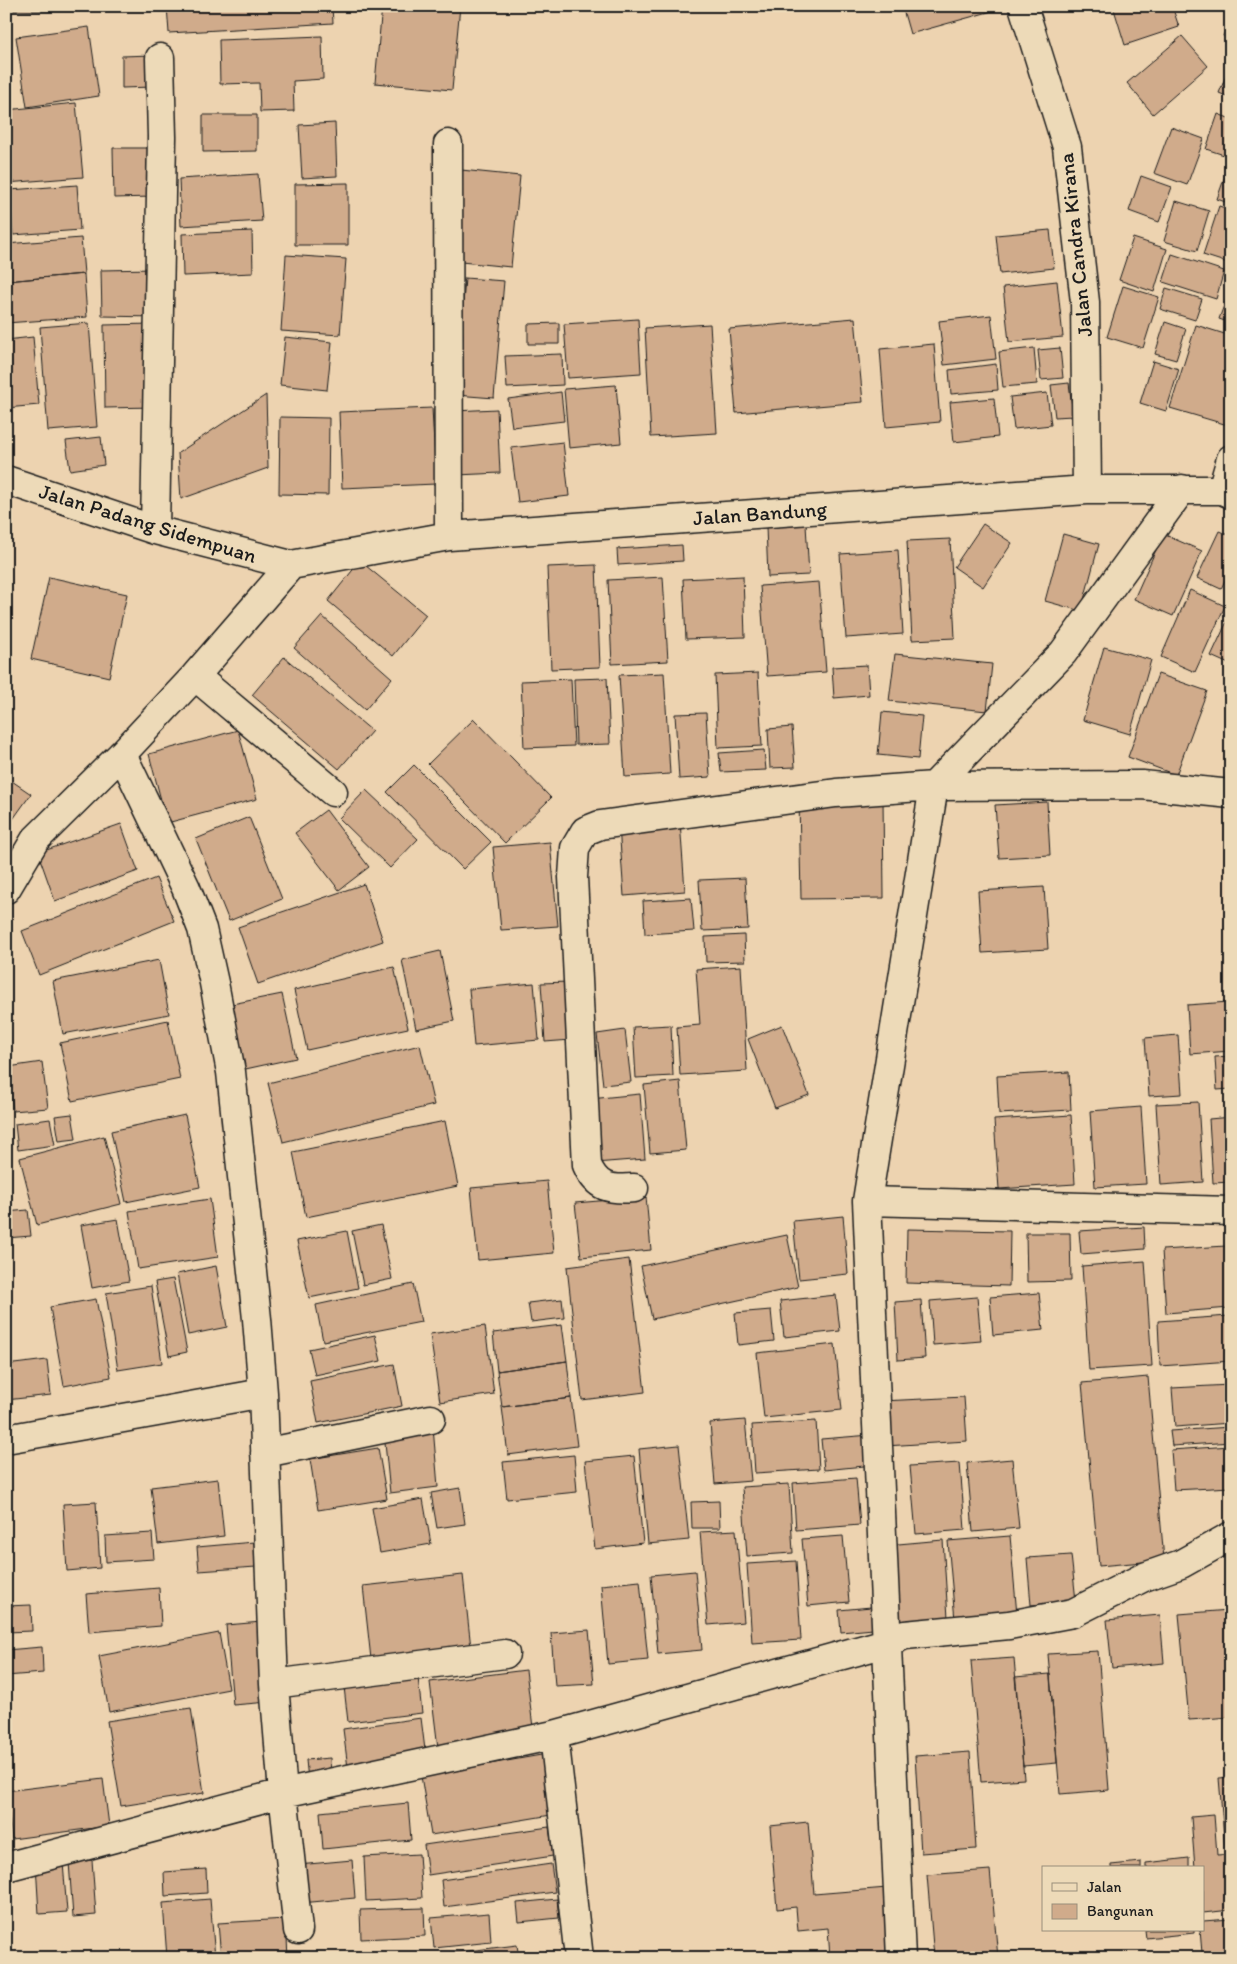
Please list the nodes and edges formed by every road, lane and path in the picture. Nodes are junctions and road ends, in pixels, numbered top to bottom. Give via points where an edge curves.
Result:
1 (1023, 6) edge
2 (160, 58) dead end
3 (448, 144) dead end
4 (1231, 459) edge
5 (6, 480) edge
6 (1182, 489) junction
7 (1087, 490) junction
8 (1226, 492) edge
9 (155, 530) junction
10 (449, 536) junction
11 (291, 565) junction
12 (195, 676) junction
13 (122, 754) junction
14 (934, 786) junction
15 (333, 792) dead end
16 (1231, 794) edge
17 (6, 889) edge
18 (634, 1188) dead end
19 (867, 1201) junction
20 (1231, 1210) edge
21 (263, 1393) junction
22 (431, 1419) dead end
23 (6, 1439) edge
24 (265, 1454) junction
25 (1231, 1536) edge
26 (886, 1643) junction
27 (505, 1654) dead end
28 (274, 1684) junction
29 (554, 1736) junction
30 (283, 1793) junction
31 (6, 1867) edge
32 (298, 1930) dead end
33 (579, 1958) edge
34 (901, 1958) edge

1 - 7 street, Jalan Candra Kirana via 1067,147 1084,302
2 - 9 street via 162,137
3 - 10 street
4 - 8 street
5 - 9 street, Jalan Padang Sidempuan
6 - 7 street, Jalan Bandung
6 - 8 street, Jalan Bandung
6 - 14 street via 1064,653
7 - 10 street, Jalan Bandung
9 - 11 street, Jalan Padang Sidempuan
10 - 11 street, Jalan Bandung
11 - 12 street
12 - 13 street
12 - 15 street
13 - 17 street via 35,840
13 - 21 street via 186,888 202,929 214,983 231,1072
14 - 16 street via 1142,785
14 - 18 street via 836,793 600,824 585,831 575,848 572,877 587,1164 599,1183 620,1190
14 - 19 street
19 - 20 street
19 - 26 street
21 - 23 street
21 - 24 street
22 - 24 street
24 - 28 street
25 - 26 street via 1181,1564 1144,1577 1073,1613 1009,1625 905,1635
26 - 29 street
26 - 34 street
27 - 28 street
28 - 30 street
29 - 30 street
29 - 33 street
30 - 31 street
30 - 32 street

